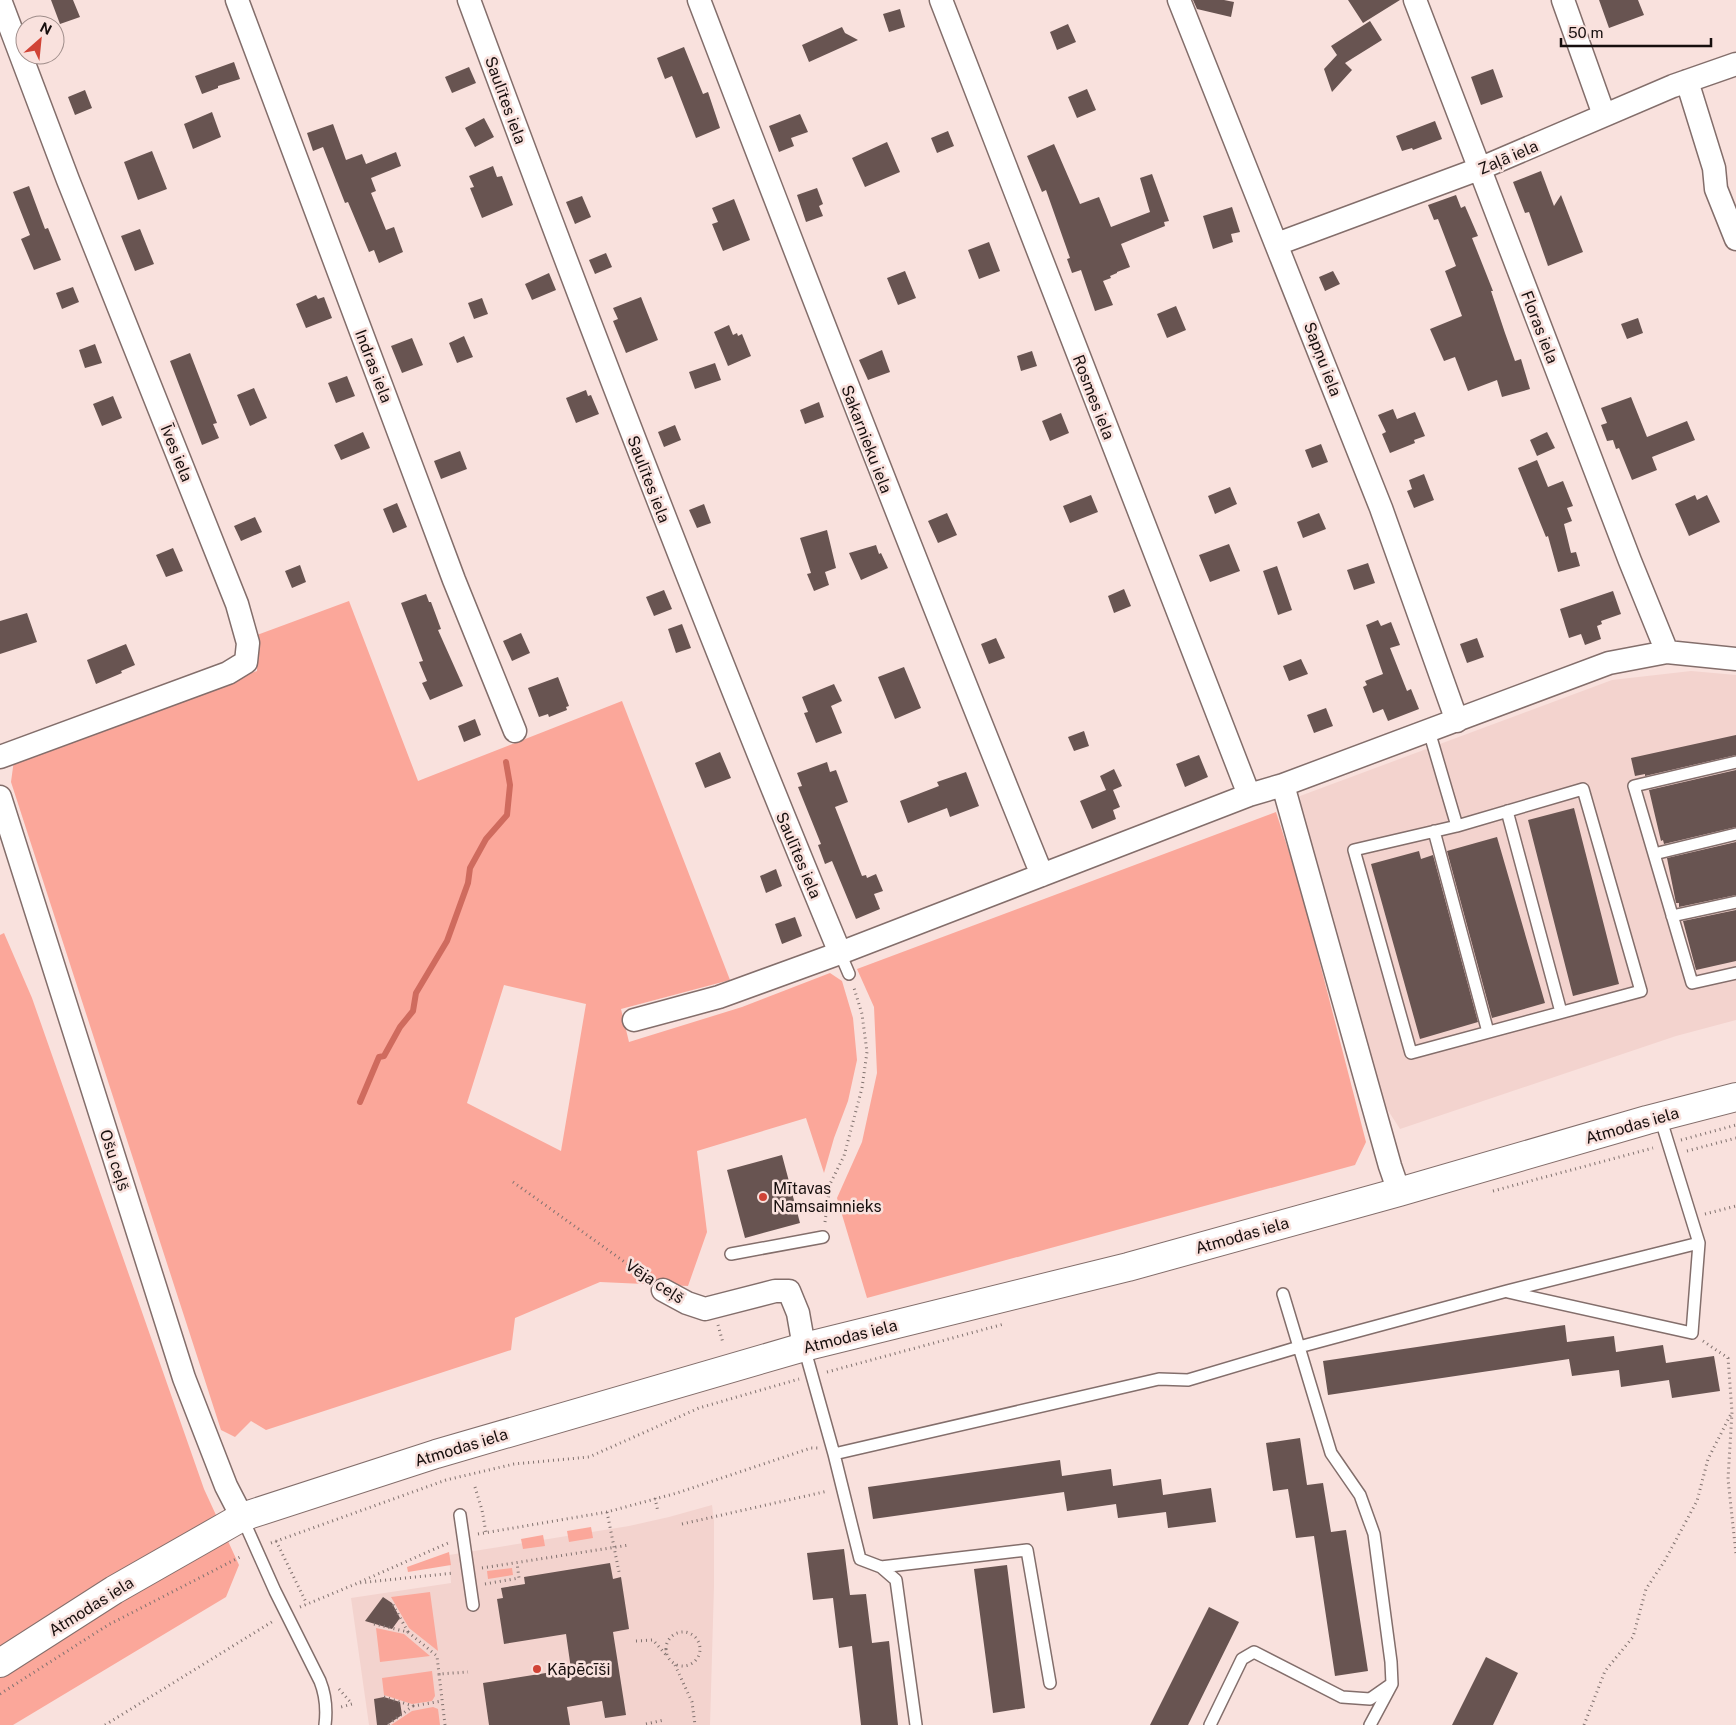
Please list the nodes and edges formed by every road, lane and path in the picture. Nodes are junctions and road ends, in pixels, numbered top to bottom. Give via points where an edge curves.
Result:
1 (0, 0) edge
2 (237, 0) edge
3 (468, 0) edge
4 (699, 0) edge
5 (941, 0) edge
6 (1179, 0) edge
7 (1415, 0) edge
8 (1564, 0) edge
9 (1736, 64) edge
10 (1687, 81) junction
11 (1604, 115) junction
12 (1479, 169) junction
13 (1736, 239) edge
14 (1277, 244) junction
15 (1668, 652) junction
16 (1736, 659) edge
17 (1457, 721) junction
18 (515, 731) dead end
19 (1429, 731) junction
20 (0, 757) edge
21 (1736, 762) edge
22 (1283, 785) junction
23 (1249, 795) junction
24 (0, 797) edge
25 (1507, 811) junction
26 (1457, 826) junction
27 (1434, 831) junction
28 (1736, 834) edge
29 (1654, 854) junction
30 (1042, 875) junction
31 (1736, 902) edge
32 (1672, 916) junction
33 (840, 953) junction
34 (1736, 973) edge
35 (849, 974) joint
36 (1561, 1012) junction
37 (634, 1020) dead end
38 (1488, 1032) junction
39 (1736, 1097) edge
40 (1660, 1117) junction
41 (1736, 1125) edge
42 (1736, 1138) edge
43 (1670, 1150) junction
44 (514, 1182) dead end
45 (1399, 1192) junction
46 (1493, 1192) dead end
47 (1736, 1206) edge
48 (1692, 1218) junction
49 (823, 1237) joint
50 (1699, 1243) junction
51 (731, 1254) dead end
52 (664, 1290) joint
53 (1507, 1291) junction
54 (1283, 1294) dead end
55 (1692, 1333) junction
56 (804, 1347) junction
57 (1299, 1347) junction
58 (812, 1376) junction
59 (1732, 1412) junction
60 (833, 1450) junction
61 (475, 1487) dead end
62 (841, 1488) junction
63 (655, 1498) junction
64 (607, 1512) junction
65 (658, 1512) dead end
66 (460, 1515) dead end
67 (242, 1517) junction
68 (682, 1524) dead end
69 (486, 1533) junction
70 (464, 1537) junction
71 (276, 1541) junction
72 (256, 1549) junction
73 (1736, 1554) edge
74 (479, 1560) dead end
75 (517, 1563) dead end
76 (881, 1567) junction
77 (619, 1572) dead end
78 (358, 1583) dead end
79 (392, 1603) dead end
80 (308, 1604) dead end
81 (473, 1605) dead end
82 (301, 1607) dead end
83 (286, 1613) junction
84 (374, 1624) dead end
85 (408, 1632) junction
86 (636, 1641) dead end
87 (667, 1656) junction
88 (0, 1663) edge
89 (675, 1664) junction
90 (468, 1672) dead end
91 (439, 1674) junction
92 (1050, 1682) dead end
93 (1392, 1684) junction
94 (0, 1694) edge
95 (384, 1697) dead end
96 (442, 1701) junction
97 (413, 1706) junction
98 (664, 1720) dead end
99 (646, 1724) dead end
100 (105, 1725) edge
101 (325, 1725) edge
102 (387, 1725) edge
103 (445, 1725) edge
104 (695, 1725) edge
105 (916, 1725) edge
106 (1210, 1725) edge
107 (1370, 1725) edge
108 (1584, 1725) edge

1 - 20 street, Īves iela via 237,604 248,643 246,662 228,673
2 - 18 street, Indras iela via 454,580
3 - 33 street, Saulītes iela via 634,442
4 - 30 street, Sakarnieku iela via 828,340
5 - 23 street, Rosmes iela
6 - 14 street, Sapņu iela
7 - 12 street, Floras iela
8 - 11 street
9 - 10 street, Zaļā iela
10 - 11 street, Zaļā iela
10 - 13 street via 1714,168 1716,189
11 - 12 street, Zaļā iela
12 - 14 street, Zaļā iela
12 - 15 street, Floras iela
14 - 17 street, Sapņu iela via 1381,508
15 - 16 street
15 - 17 street via 1609,663
17 - 19 street
19 - 22 street
19 - 26 lane
21 - 29 lane via 1634,786
22 - 23 street
22 - 45 street
23 - 30 street
24 - 67 street, Ošu ceļš via 184,1378 226,1486
25 - 26 lane
25 - 36 lane
25 - 36 lane via 1583,789 1641,991
26 - 27 lane
27 - 38 lane
27 - 38 lane via 1354,850 1411,1053
28 - 29 lane
29 - 32 lane
30 - 33 street
31 - 32 lane
32 - 34 lane via 1692,983
33 - 35 lane
33 - 37 street via 719,997
35 - 49 path via 862,1014 868,1052 844,1156 830,1184
36 - 38 lane
39 - 40 main road, Atmodas iela
40 - 43 lane
40 - 45 main road, Atmodas iela
41 - 43 path
42 - 43 path
43 - 46 path
43 - 48 lane
44 - 52 path, Vēja ceļš
45 - 56 main road, Atmodas iela via 1128,1267
47 - 48 path
48 - 50 lane
49 - 51 lane
50 - 53 lane
50 - 55 lane
52 - 56 street, Vēja ceļš via 705,1309 775,1291 789,1291 798,1313
53 - 55 lane
53 - 57 lane
54 - 57 lane
55 - 59 path via 1728,1358
56 - 58 lane
56 - 67 main road, Atmodas iela via 436,1454
57 - 60 lane via 1188,1380 1159,1379
57 - 93 lane via 1331,1453 1360,1495 1374,1534
58 - 60 lane
58 - 71 path via 699,1408 589,1457 514,1464 446,1480
59 - 73 path via 1728,1479
59 - 108 path via 1708,1459 1697,1501 1646,1590 1633,1638 1605,1671
60 - 62 lane
60 - 63 path via 811,1448
61 - 69 path
62 - 68 path
62 - 76 lane via 860,1559
63 - 64 path
63 - 65 path
64 - 69 path
64 - 77 path
66 - 70 lane
67 - 72 lane
67 - 88 main road, Atmodas iela via 114,1590
69 - 70 path
70 - 78 path
70 - 81 lane
71 - 72 path
71 - 80 path
72 - 83 lane
72 - 94 path via 108,1625
74 - 75 path via 482,1584 519,1578
76 - 92 lane via 1026,1550
76 - 105 lane via 896,1580
79 - 85 path
82 - 83 path
83 - 100 path
83 - 101 lane via 325,1695
84 - 85 path
85 - 91 path via 437,1656
86 - 87 path via 653,1640
87 - 89 path
87 - 89 path via 668,1640 677,1633 688,1632 697,1638 700,1649 696,1660 686,1666
89 - 104 path via 692,1702
90 - 91 path
91 - 96 path
93 - 106 lane via 1370,1699 1342,1697 1254,1652 1242,1659
93 - 107 lane
95 - 97 path
96 - 97 path
96 - 103 path
97 - 102 path
98 - 99 path

